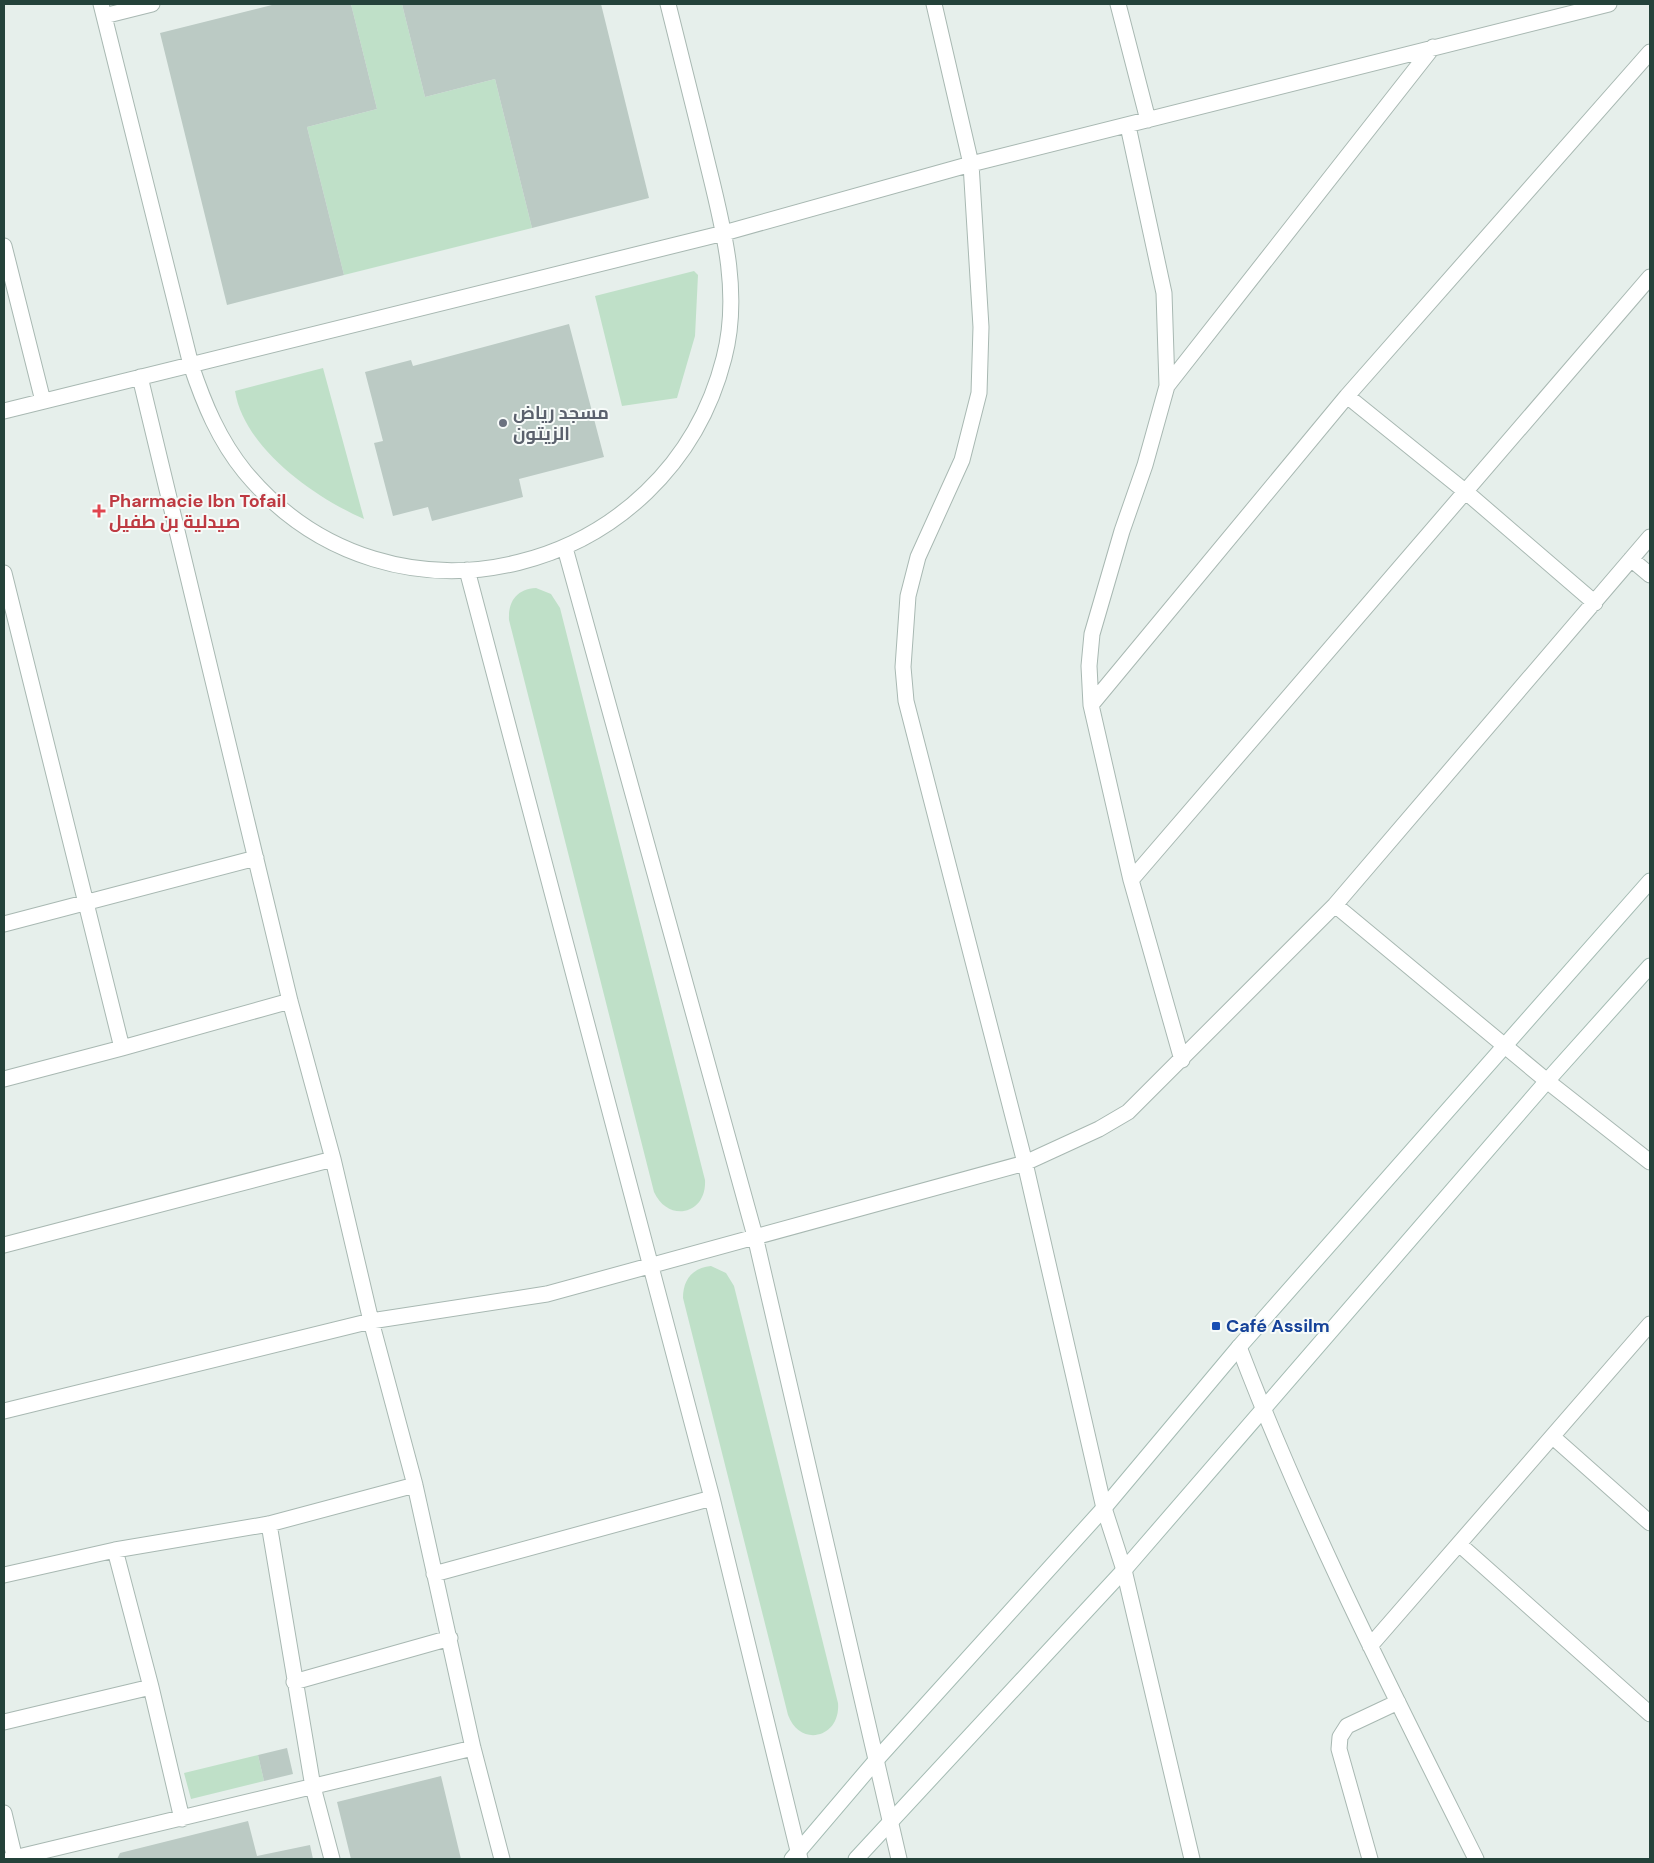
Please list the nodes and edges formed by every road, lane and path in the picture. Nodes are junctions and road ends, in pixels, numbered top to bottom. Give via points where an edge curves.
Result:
1 (152, 4) edge
2 (668, 4) edge
3 (934, 4) edge
4 (1118, 4) edge
5 (1609, 4) edge
6 (103, 10) edge
7 (1433, 47) junction
8 (1650, 52) edge
9 (1148, 120) junction
10 (1128, 126) junction
11 (971, 164) junction
12 (724, 232) junction
13 (4, 246) edge
14 (1650, 277) edge
15 (191, 365) junction
16 (140, 378) junction
17 (1168, 386) junction
18 (1347, 396) junction
19 (43, 400) junction
20 (4, 411) edge
21 (1466, 492) junction
22 (1650, 537) edge
23 (565, 548) junction
24 (1631, 559) junction
25 (467, 570) junction
26 (4, 573) edge
27 (1650, 575) edge
28 (1595, 603) junction
29 (9, 618) edge
30 (1090, 705) junction
31 (256, 858) junction
32 (1131, 880) junction
33 (1650, 881) edge
34 (86, 903) junction
35 (1335, 905) junction
36 (4, 924) edge
37 (1650, 966) edge
38 (290, 1001) junction
39 (1505, 1044) junction
40 (122, 1048) junction
41 (1182, 1060) junction
42 (4, 1078) edge
43 (1547, 1081) junction
44 (333, 1159) junction
45 (1650, 1162) edge
46 (1025, 1163) junction
47 (755, 1236) junction
48 (4, 1245) edge
49 (652, 1266) junction
50 (371, 1321) junction
51 (1650, 1326) edge
52 (1239, 1347) junction
53 (1262, 1408) junction
54 (4, 1411) edge
55 (1553, 1437) junction
56 (415, 1485) junction
57 (712, 1498) junction
58 (1104, 1508) junction
59 (1650, 1523) edge
60 (269, 1524) junction
61 (1459, 1544) junction
62 (115, 1550) junction
63 (1124, 1570) junction
64 (434, 1574) junction
65 (4, 1575) edge
66 (450, 1638) junction
67 (1370, 1646) junction
68 (294, 1682) junction
69 (151, 1687) junction
70 (1398, 1702) junction
71 (1650, 1714) edge
72 (4, 1722) edge
73 (473, 1748) junction
74 (878, 1758) junction
75 (313, 1787) junction
76 (4, 1813) edge
77 (182, 1818) junction
78 (890, 1822) junction
79 (797, 1857) edge
80 (13, 1859) edge
81 (332, 1859) edge
82 (502, 1859) edge
83 (856, 1859) edge
84 (900, 1859) edge
85 (1192, 1859) edge
86 (1370, 1859) edge
87 (1476, 1859) edge

1 - 6 street
2 - 12 street
3 - 11 street
4 - 9 street
5 - 7 street
6 - 15 street
7 - 9 street
7 - 17 street
8 - 18 street
9 - 10 street
10 - 11 street
10 - 17 street via 1164,293
11 - 12 street
11 - 46 street via 981,327 979,393 962,460 918,557 908,596 903,667 908,710
12 - 15 street
12 - 23 street via 731,313 725,357 711,399 691,438 665,474 634,505 599,531
13 - 19 street
14 - 21 street
15 - 16 street
15 - 25 street via 203,402 221,437 246,472 276,503 310,529 348,549 389,563 431,570
16 - 19 street
16 - 31 street
17 - 30 street via 1092,634
18 - 21 street
18 - 30 street
19 - 20 street
21 - 28 street
21 - 32 street
22 - 24 street
23 - 25 street via 517,564
23 - 47 street
24 - 27 street
24 - 28 street
25 - 49 street
26 - 29 street
28 - 35 street
29 - 34 street
30 - 32 street
31 - 34 street
31 - 38 street
32 - 41 street
33 - 39 street
34 - 36 street
34 - 40 street
35 - 39 street
35 - 41 street
37 - 43 street
38 - 40 street
38 - 44 street
39 - 43 street
39 - 52 street
40 - 42 street
41 - 46 street via 1128,1112
43 - 45 street
43 - 53 street
44 - 48 street
44 - 50 street
46 - 47 street
46 - 58 street
47 - 49 street
47 - 74 street
49 - 50 street via 547,1294
49 - 57 street
50 - 54 street
50 - 56 street
51 - 55 street
52 - 53 street
52 - 58 street
53 - 63 street
53 - 67 street
55 - 59 street
55 - 61 street
56 - 60 street
56 - 64 street
57 - 64 street
57 - 79 street
58 - 63 street
58 - 74 street
60 - 62 street
60 - 68 street
61 - 67 street
61 - 71 street
62 - 65 street
62 - 69 street
63 - 78 street
63 - 85 street
64 - 66 street
66 - 68 street
66 - 73 street
67 - 70 street
68 - 75 street
69 - 72 street
69 - 77 street
70 - 86 street via 1347,1726 1340,1737 1338,1749
70 - 87 street
73 - 75 street
73 - 82 street
74 - 78 street
74 - 79 street
75 - 77 street
75 - 81 street
76 - 80 street
77 - 80 street
78 - 83 street
78 - 84 street

